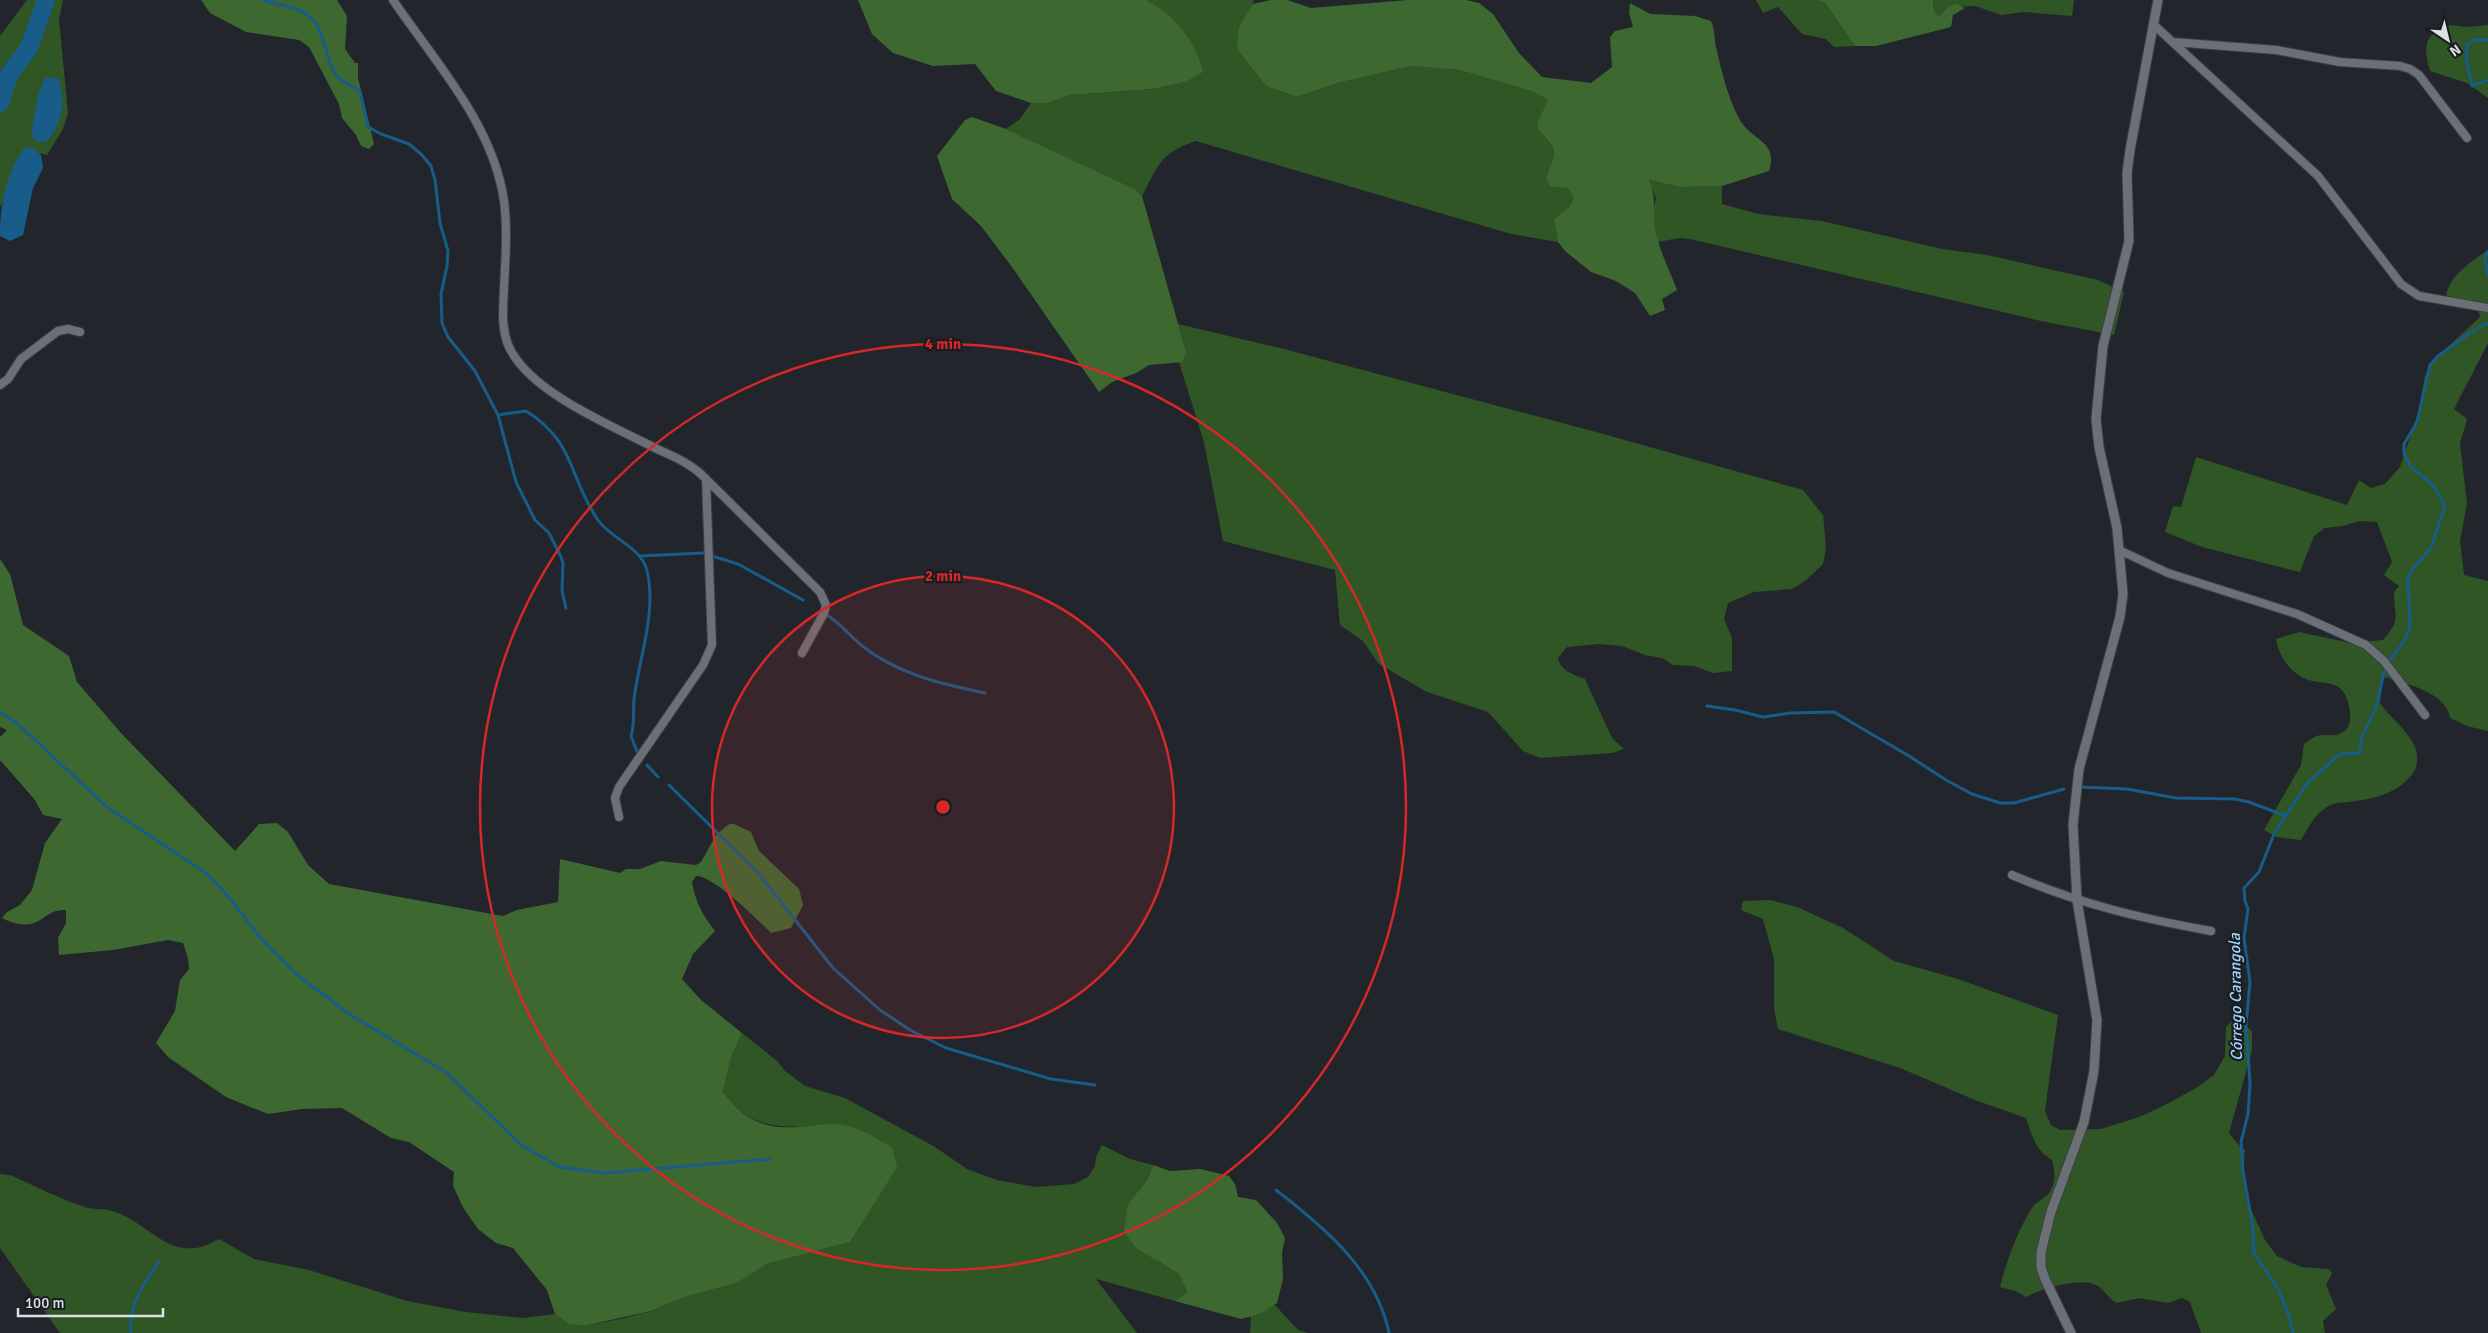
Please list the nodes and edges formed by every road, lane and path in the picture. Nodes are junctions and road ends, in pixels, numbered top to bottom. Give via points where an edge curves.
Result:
1 (393, 0) edge
2 (2158, 0) edge
3 (2154, 25) junction
4 (2174, 42) junction
5 (2466, 138) dead end
6 (2488, 308) edge
7 (80, 332) dead end
8 (0, 385) edge
9 (706, 479) junction
10 (2119, 550) junction
11 (802, 653) dead end
12 (2425, 716) dead end
13 (619, 817) dead end
14 (2012, 874) dead end
15 (2077, 900) junction
16 (2212, 931) dead end
17 (2071, 1333) edge

1 - 9 street via 478,124 496,172 505,216 502,319 505,336 518,362 539,383 581,410 690,465
2 - 3 street
3 - 4 street
3 - 10 street via 2127,173 2129,241 2102,346 2097,392 2099,447
4 - 5 street via 2276,50 2340,62 2378,63 2410,69 2419,75
4 - 6 street via 2318,176 2401,284 2419,296
7 - 8 street via 58,331 21,359
9 - 11 street via 825,599 824,613
9 - 13 street via 712,645 703,665 619,787 615,798
10 - 12 street via 2168,573 2297,614 2359,641 2392,670
10 - 15 street via 2123,594 2120,617 2078,769 2073,857
14 - 15 street
15 - 16 street via 2142,918
15 - 17 street via 2097,1020 2094,1071 2084,1122 2051,1212 2041,1252 2045,1279

